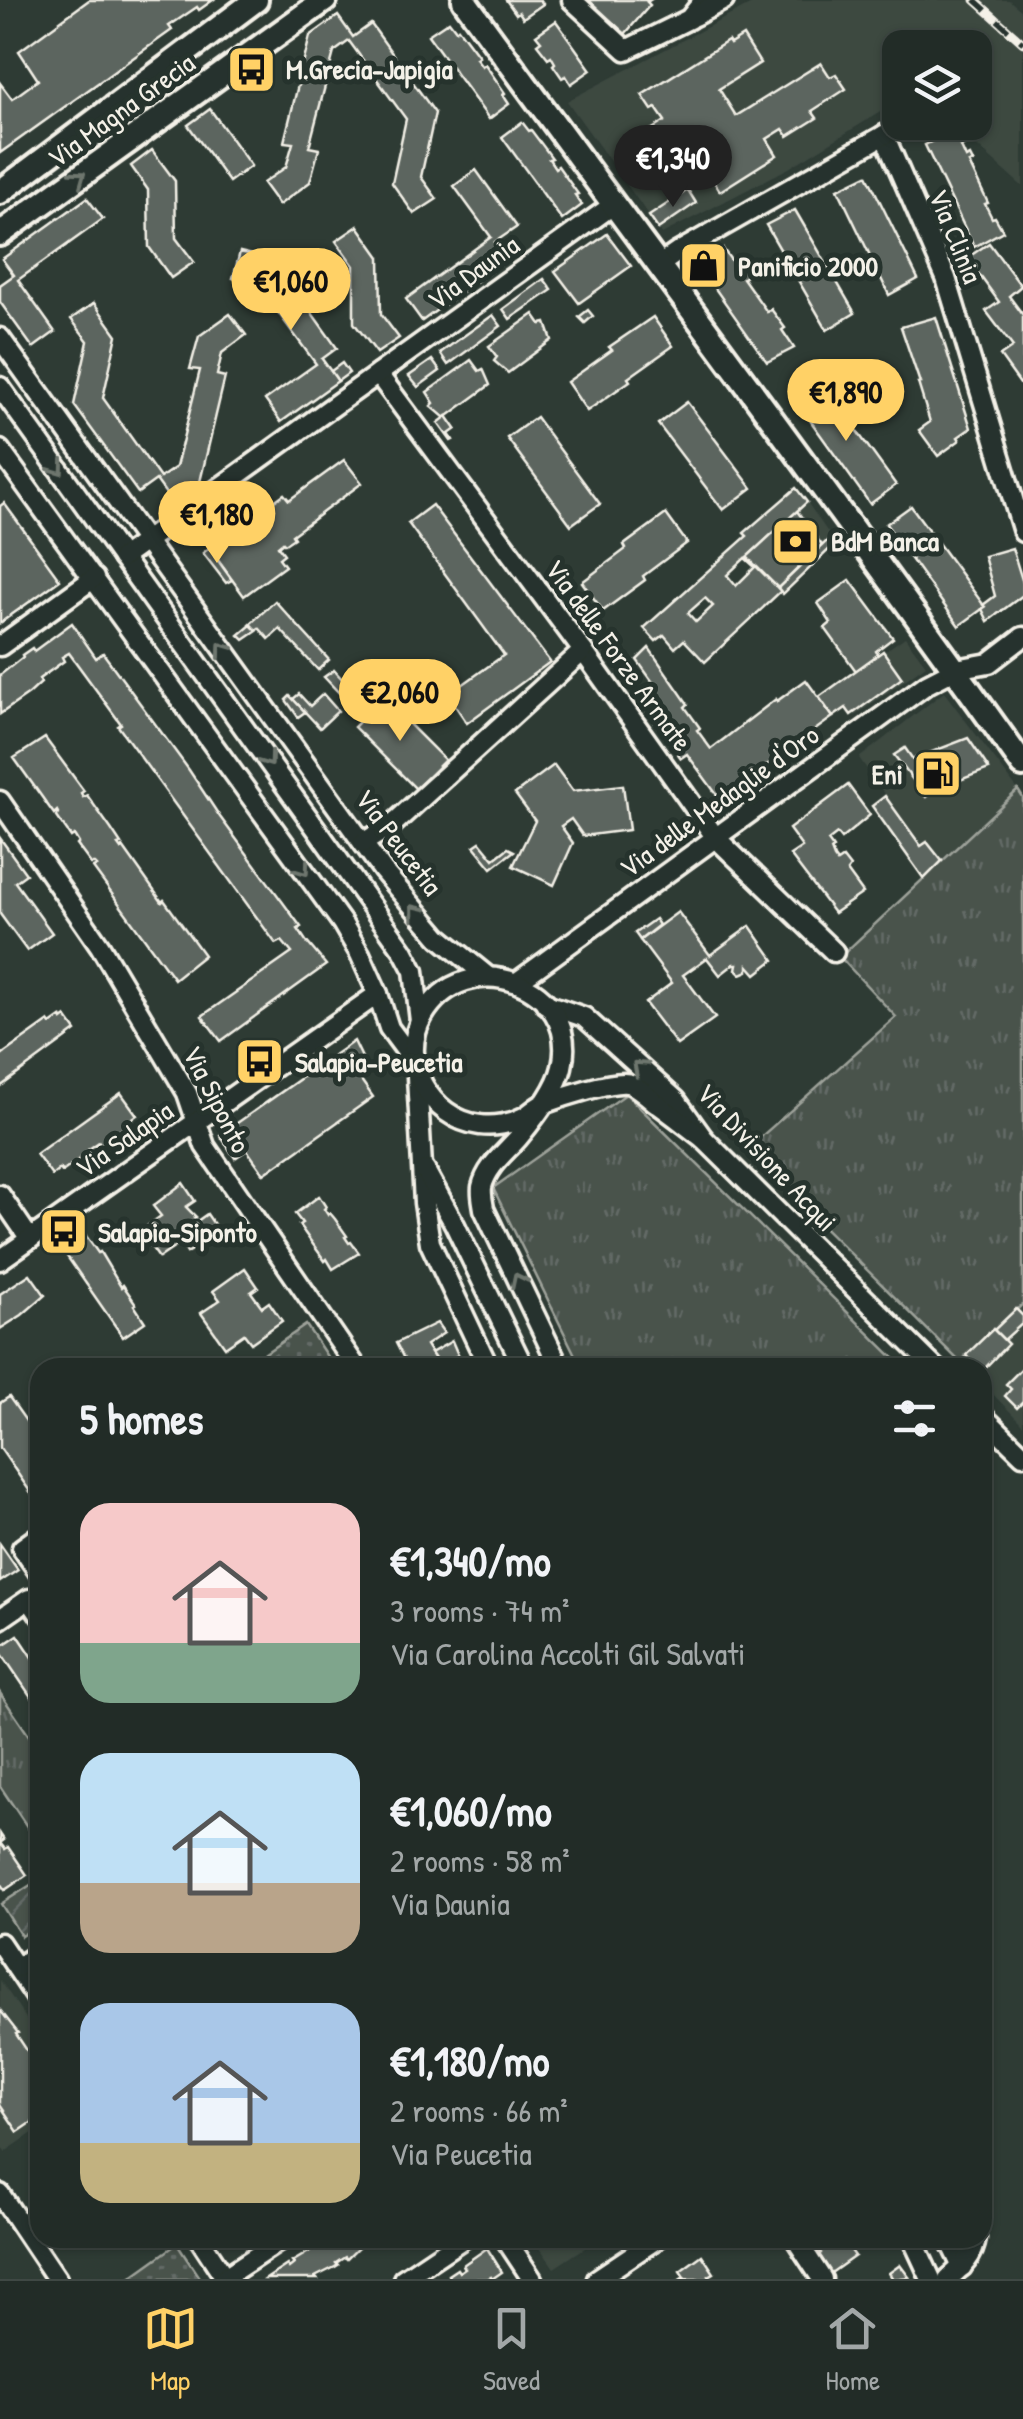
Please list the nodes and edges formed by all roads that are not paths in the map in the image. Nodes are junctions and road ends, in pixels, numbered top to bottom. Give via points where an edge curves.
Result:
1 (256, 0) edge
2 (325, 0) edge
3 (464, 0) edge
4 (572, 0) edge
5 (704, 0) edge
6 (724, 0) edge
7 (690, 19) junction
8 (882, 136) edge
9 (886, 140) edge
10 (0, 192) edge
11 (613, 205) junction
12 (0, 234) edge
13 (658, 266) junction
14 (0, 338) edge
15 (378, 374) junction
16 (0, 390) edge
17 (0, 450) edge
18 (1023, 532) edge
19 (147, 540) junction
20 (122, 558) junction
21 (94, 578) junction
22 (1023, 637) edge
23 (0, 646) edge
24 (583, 650) junction
25 (956, 669) junction
26 (1023, 765) edge
27 (0, 801) edge
28 (716, 838) junction
29 (363, 843) junction
30 (834, 952) dead end
31 (488, 976) junction
32 (517, 982) junction
33 (378, 994) junction
34 (546, 1004) junction
35 (420, 1021) junction
36 (416, 1067) junction
37 (541, 1105) junction
38 (196, 1121) junction
39 (704, 1139) junction
40 (422, 1165) junction
41 (0, 1196) edge
42 (30, 1239) junction
43 (0, 1260) edge
44 (351, 1358) edge
45 (484, 1358) edge
46 (519, 1358) edge
47 (555, 1358) edge
48 (925, 1358) edge
49 (992, 1424) edge
50 (1023, 1455) edge
51 (30, 1600) edge
52 (0, 1618) edge
53 (0, 1943) edge
54 (30, 1959) edge
55 (17, 1968) junction
56 (30, 1988) edge
57 (0, 2194) edge
58 (30, 2239) edge
59 (36, 2248) edge
60 (206, 2248) edge
61 (269, 2248) edge
62 (449, 2248) edge
63 (512, 2248) edge
64 (643, 2248) edge
65 (802, 2248) edge
66 (917, 2248) edge
67 (950, 2248) edge
68 (975, 2248) edge
69 (955, 2273) edge
70 (225, 2278) edge
71 (57, 2279) edge
72 (403, 2279) edge
73 (532, 2279) edge
74 (597, 2279) edge
75 (822, 2279) edge
76 (932, 2279) edge

1 - 10 main road, Via Magna Grecia
12 -> 2 main road, Via Magna Grecia
3 - 11 main road
4 - 7 street via 626,50
5 - 7 street
6 - 7 street
8 - 13 street
9 - 18 street, Via Clinia via 946,278
11 - 13 main road
11 - 15 street, Via Daunia
13 - 25 main road
14 - 19 street, Via Peucetia
15 - 19 street, Via Daunia
15 - 24 street, Via delle Forze Armate
16 -> 20 street
17 - 21 street
19 - 20 street, Via Daunia
29 -> 19 street, Via Peucetia
20 -> 35 street via 404,950
21 - 23 street
21 -> 33 street via 342,923
22 - 25 street, Via delle Medaglie d'Oro via 989,663
24 - 28 street, Via delle Forze Armate
24 - 29 street via 392,825
25 - 26 main road
25 - 28 street, Via delle Medaglie d'Oro
27 - 38 street, Via Siponto via 100,946 187,1092
28 - 30 street, Via delle Forze Armate
28 - 32 street, Via delle Medaglie d'Oro
31 -> 29 street, Via Peucetia via 426,924
31 - 32 street, Via Peucetia
31 - 35 street via 447,989
32 - 34 street, Via Peucetia
33 - 36 street via 388,1028
33 - 38 street, Via Salapia
34 - 37 street via 564,1044 554,1088
39 -> 34 street, Via Divisione Acqui via 676,1100 584,1017
35 - 36 street
36 - 37 street via 426,1091 459,1120 502,1125
36 - 40 street
37 - 39 street via 613,1082 630,1084
47 -> 37 street via 484,1209 481,1189
38 - 42 street, Via Salapia
38 - 44 street, Via Siponto via 205,1146
39 - 48 street, Via Divisione Acqui
40 - 45 street via 430,1243
40 - 46 street
41 - 42 street
42 - 43 street, Via Salapia
49 - 50 street
51 - 52 street
53 - 55 street
54 - 55 street
55 - 56 street
57 - 58 street
59 - 71 street
60 - 70 street
61 - 70 street
62 - 72 street
63 - 73 street
64 - 74 street
65 - 75 street
66 - 76 street
67 - 69 street
68 - 69 street

